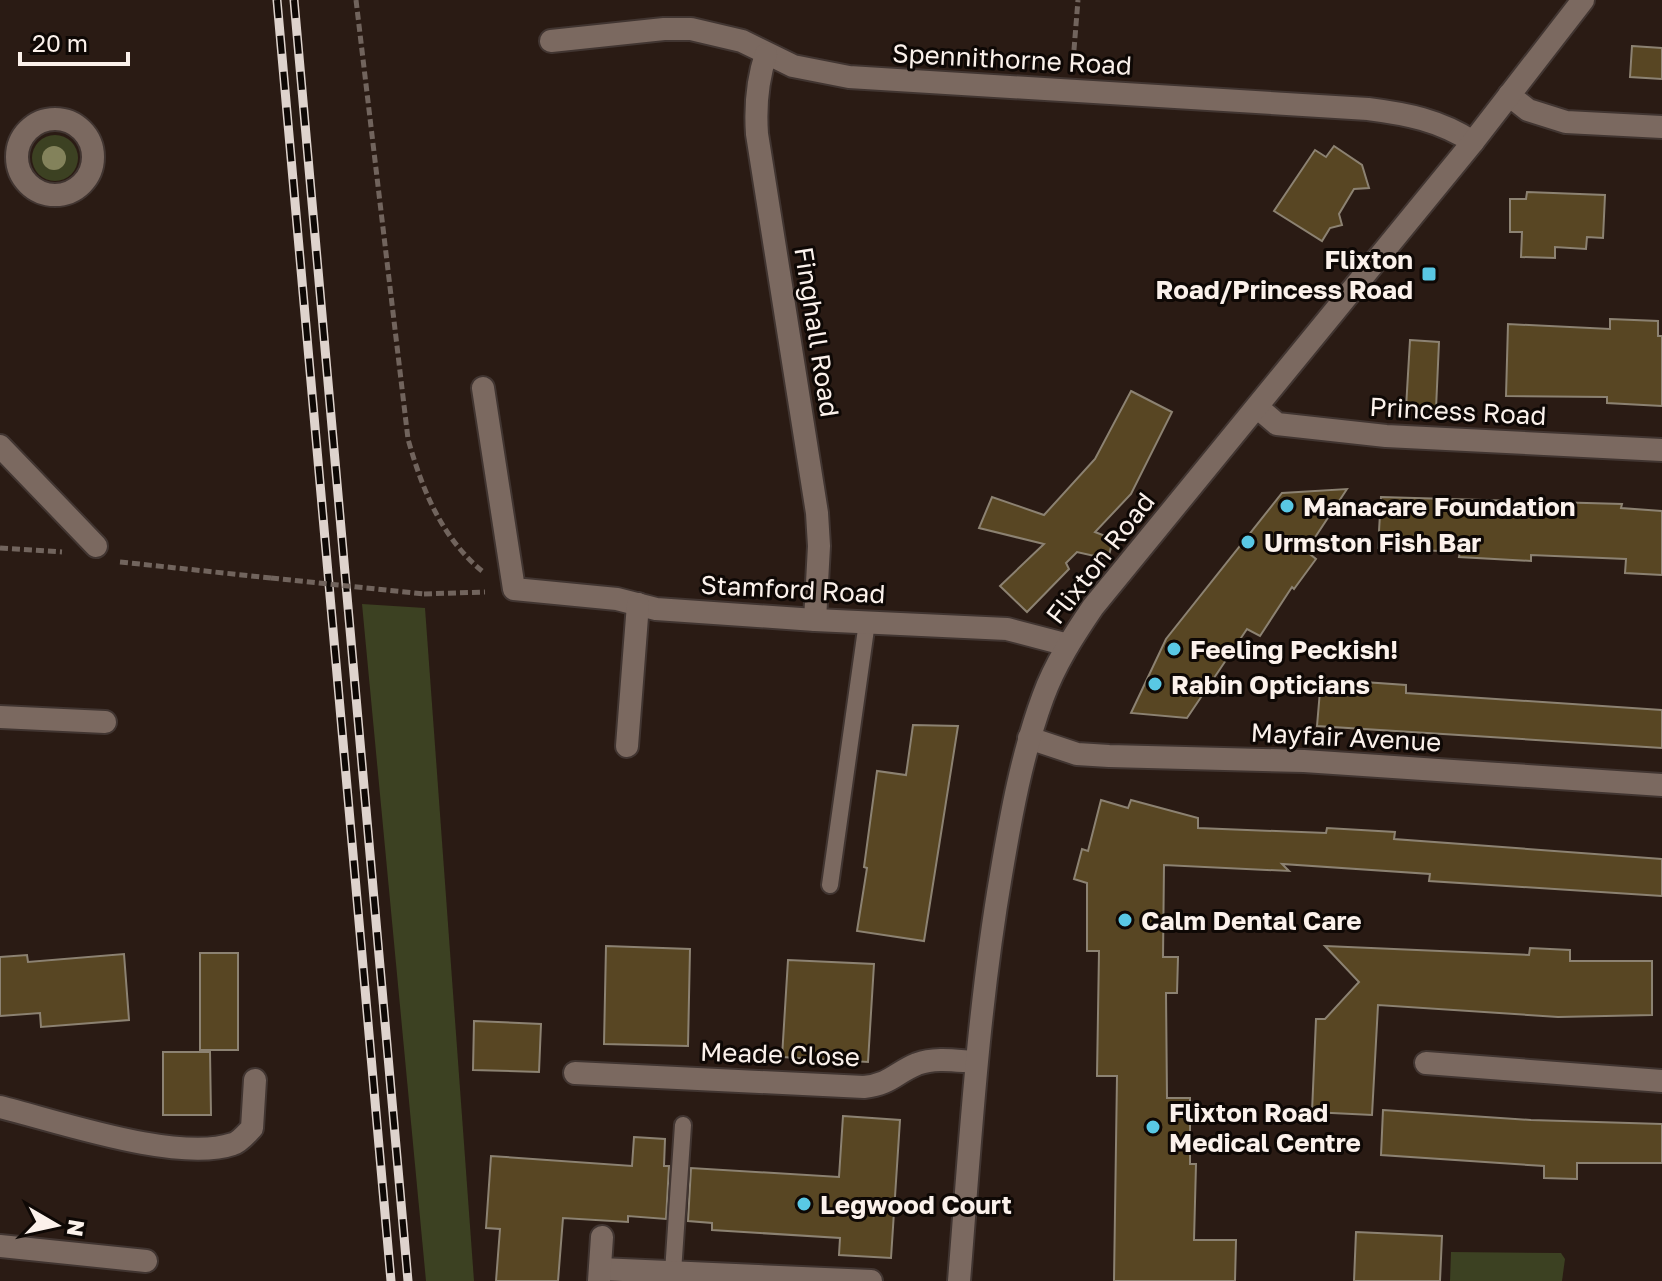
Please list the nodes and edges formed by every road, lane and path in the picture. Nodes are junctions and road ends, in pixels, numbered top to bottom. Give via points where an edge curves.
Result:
1 (356, 0) edge
2 (1078, 0) edge
3 (1583, 0) edge
4 (551, 41) dead end
5 (766, 54) junction
6 (1071, 91) junction
7 (1509, 95) junction
8 (1662, 127) edge
9 (1473, 142) junction
10 (21, 173) dead end
11 (0, 183) edge
12 (483, 388) dead end
13 (1257, 407) junction
14 (0, 446) edge
15 (1662, 450) edge
16 (96, 546) joint
17 (514, 589) junction
18 (638, 604) junction
19 (815, 620) junction
20 (867, 622) junction
21 (1068, 645) junction
22 (0, 717) edge
23 (105, 722) dead end
24 (1029, 738) junction
25 (627, 746) dead end
26 (1662, 785) edge
27 (830, 885) dead end
28 (976, 1062) junction
29 (1426, 1063) dead end
30 (575, 1073) dead end
31 (255, 1080) dead end
32 (1662, 1081) edge
33 (0, 1107) edge
34 (683, 1125) dead end
35 (602, 1237) dead end
36 (0, 1246) edge
37 (146, 1261) dead end
38 (673, 1272) junction
39 (600, 1275) edge
40 (774, 1279) edge
41 (871, 1281) edge
42 (959, 1281) edge

1 - 17 path via 408,439 421,486 447,533 481,570
2 - 6 path
3 - 7 street, Flixton Road
4 - 5 street, Spennithorne Road via 691,29 742,41
5 - 6 street, Spennithorne Road via 793,66 849,77
5 - 19 street, Finghall Road via 758,79 757,134 817,513
6 - 9 street, Spennithorne Road via 1368,109 1432,121
7 - 8 street via 1528,110 1566,122
7 - 9 street, Flixton Road
9 - 13 street, Flixton Road
10 - 11 street
12 - 17 street
13 - 15 street, Princess Road via 1277,424 1386,436
13 - 21 street, Flixton Road via 1093,607
14 - 16 street
16 - 17 path, bridge via 114,561 134,566 424,594
17 - 18 street, Stamford Road
18 - 19 street, Stamford Road
18 - 25 street
19 - 20 street, Stamford Road
20 - 21 street, Stamford Road via 1007,629
20 - 27 lane
21 - 24 street, Flixton Road
22 - 23 street
24 - 26 street, Mayfair Avenue via 1077,754 1304,761
24 - 28 street, Flixton Road via 989,943
28 - 30 street, Meade Close via 928,1061 892,1081 864,1087
28 - 42 street, Flixton Road
29 - 32 street
31 - 33 street via 252,1128 235,1144 204,1148 126,1138
34 - 38 lane
35 - 39 street
36 - 37 street
38 - 39 street
38 - 40 street
40 - 41 street

